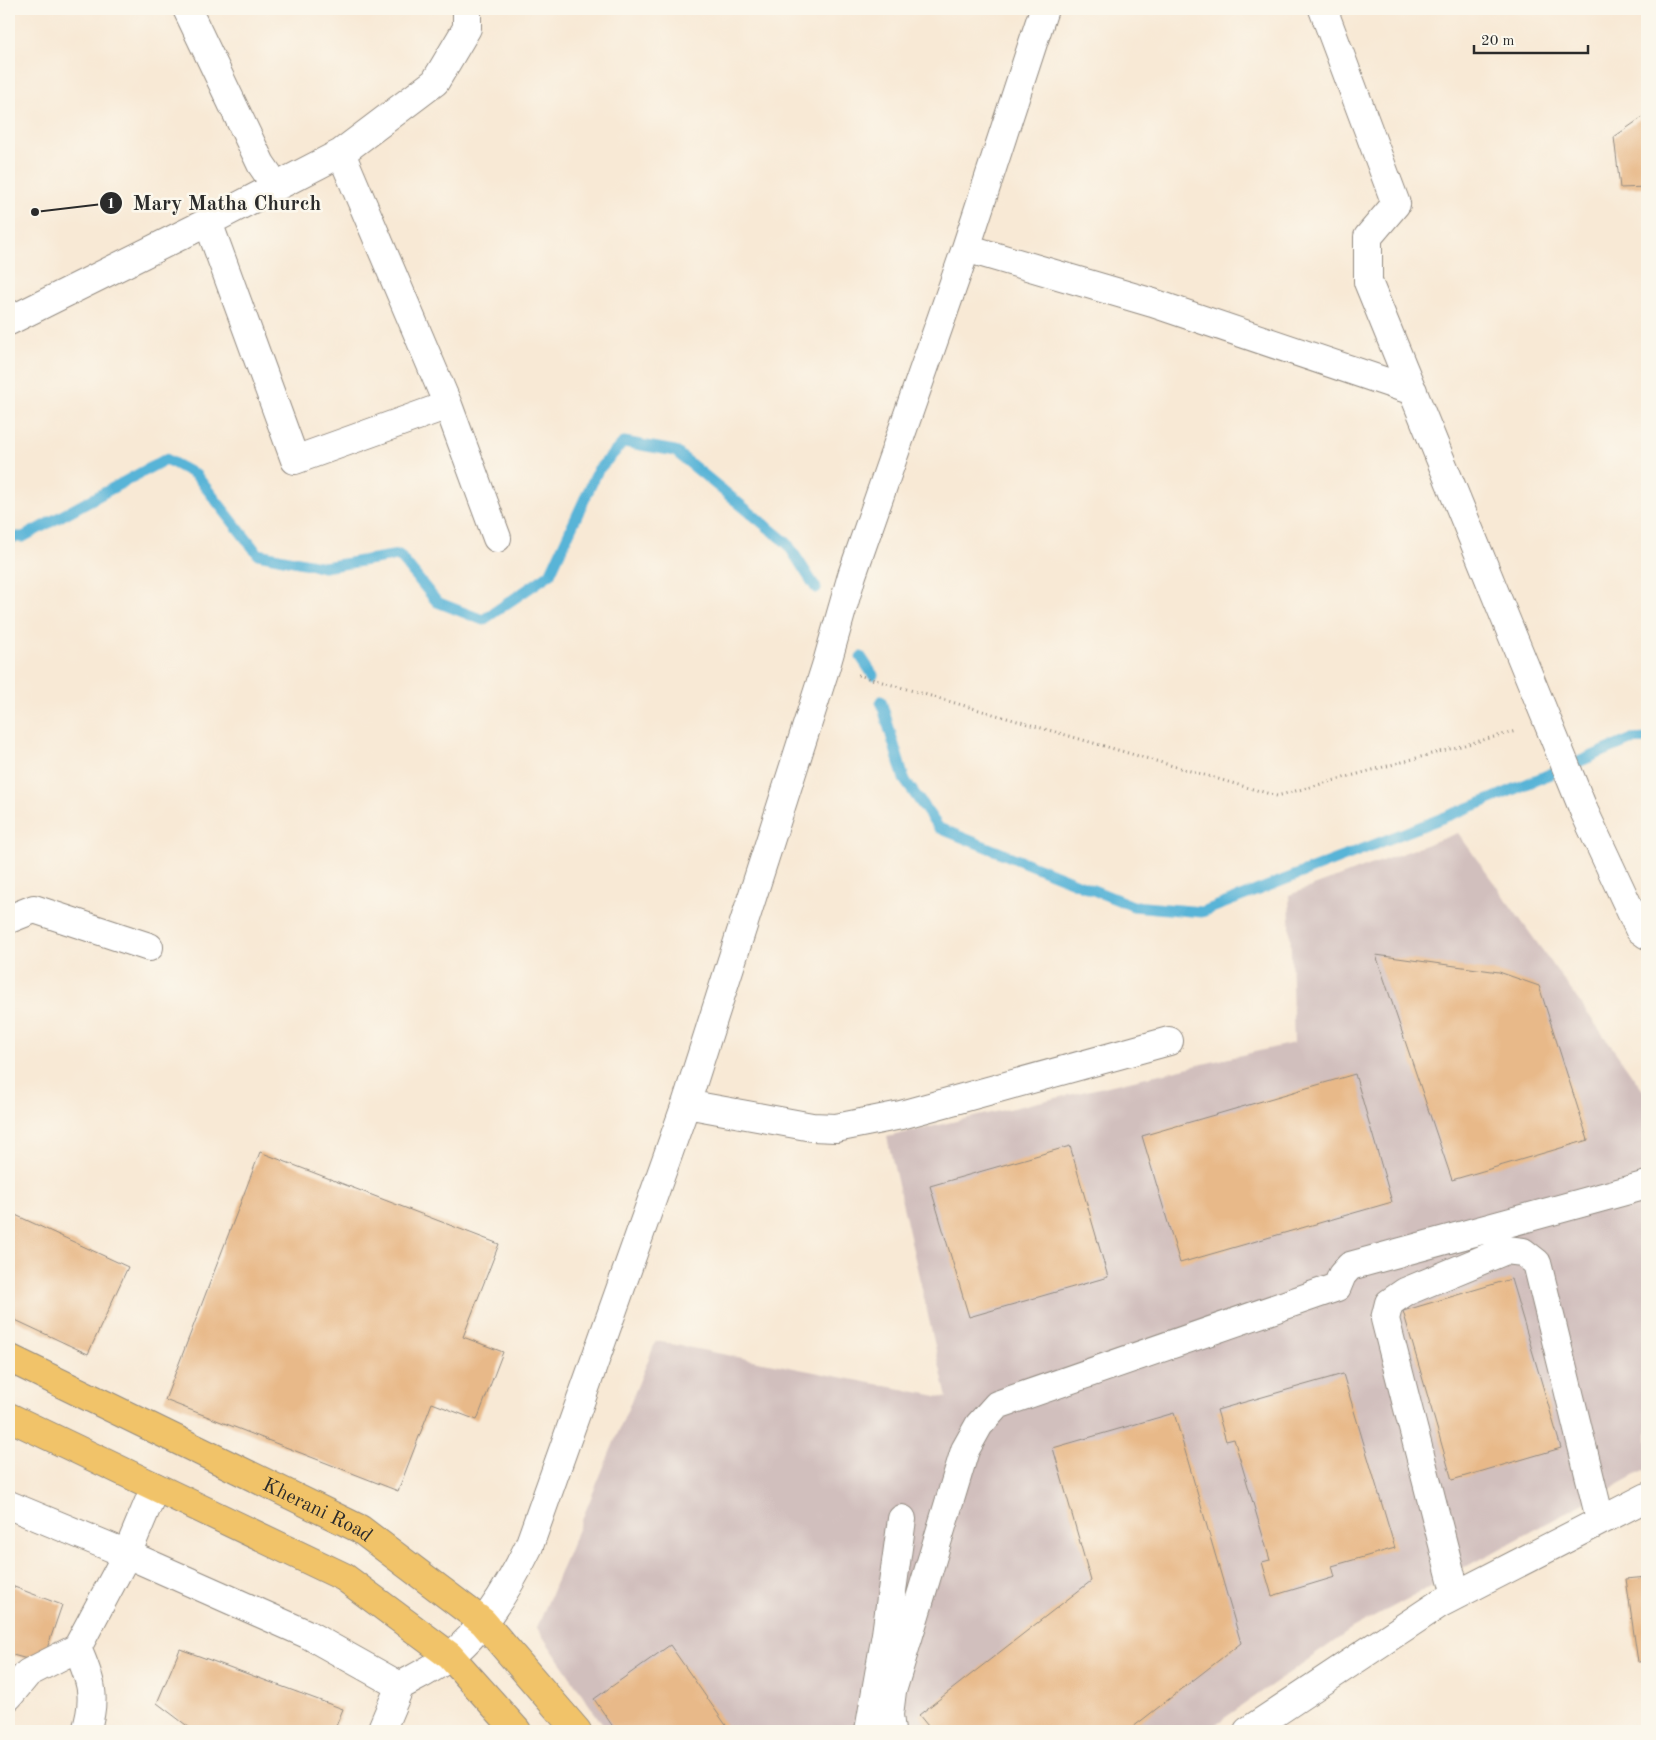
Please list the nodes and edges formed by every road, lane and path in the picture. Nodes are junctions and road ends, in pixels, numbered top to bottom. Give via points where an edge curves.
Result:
1 (188, 9) edge
2 (467, 9) edge
3 (1044, 9) edge
4 (1323, 9) edge
5 (341, 153) junction
6 (276, 186) junction
7 (208, 222) junction
8 (966, 248) junction
9 (9, 321) edge
10 (1413, 392) junction
11 (448, 405) junction
12 (497, 538) dead end
13 (826, 666) junction
14 (1548, 723) junction
15 (9, 919) edge
16 (1647, 935) edge
17 (149, 947) dead end
18 (1169, 1041) dead end
19 (686, 1104) junction
20 (1647, 1185) edge
21 (9, 1358) edge
22 (9, 1416) edge
23 (155, 1487) junction
24 (1647, 1497) edge
25 (9, 1505) edge
26 (902, 1519) dead end
27 (1600, 1519) junction
28 (127, 1554) junction
29 (1456, 1595) junction
30 (483, 1622) junction
31 (77, 1648) junction
32 (450, 1656) junction
33 (400, 1686) junction
34 (9, 1696) edge
35 (86, 1731) edge
36 (382, 1731) edge
37 (517, 1731) edge
38 (577, 1731) edge
39 (869, 1731) edge
40 (891, 1731) edge
41 (1248, 1731) edge

1 - 6 street via 261,164
2 - 5 street via 467,28 435,82
3 - 8 street
4 - 10 street via 1396,204 1368,238 1368,282
5 - 6 street
5 - 11 street
6 - 7 street
7 - 9 street
7 - 11 street via 295,460
8 - 10 street via 1153,303
8 - 13 street via 852,575
10 - 14 street
11 - 12 street
13 - 14 path via 1277,796
13 - 19 street
14 - 16 street via 1639,929
15 - 17 street via 34,908
18 - 19 street via 901,1114 836,1128 812,1127
19 - 30 street via 529,1546 510,1585
20 - 40 street via 1350,1266 1337,1287 998,1405 979,1425 964,1450 892,1691 888,1715
21 - 30 main road, Kherani Road via 360,1529
22 - 23 main road
23 - 28 street
23 - 32 main road via 344,1577
24 - 27 street
25 - 28 street
26 - 39 street
27 - 29 street
27 - 29 street via 1537,1263 1522,1252 1506,1250 1405,1292 1389,1303 1385,1319
28 - 31 street
28 - 33 street via 306,1634
29 - 41 street
30 - 32 street
30 - 38 main road, Kherani Road
31 - 34 street via 28,1673
31 - 35 street via 91,1680 92,1710
32 - 33 street
32 - 37 main road
33 - 36 street

